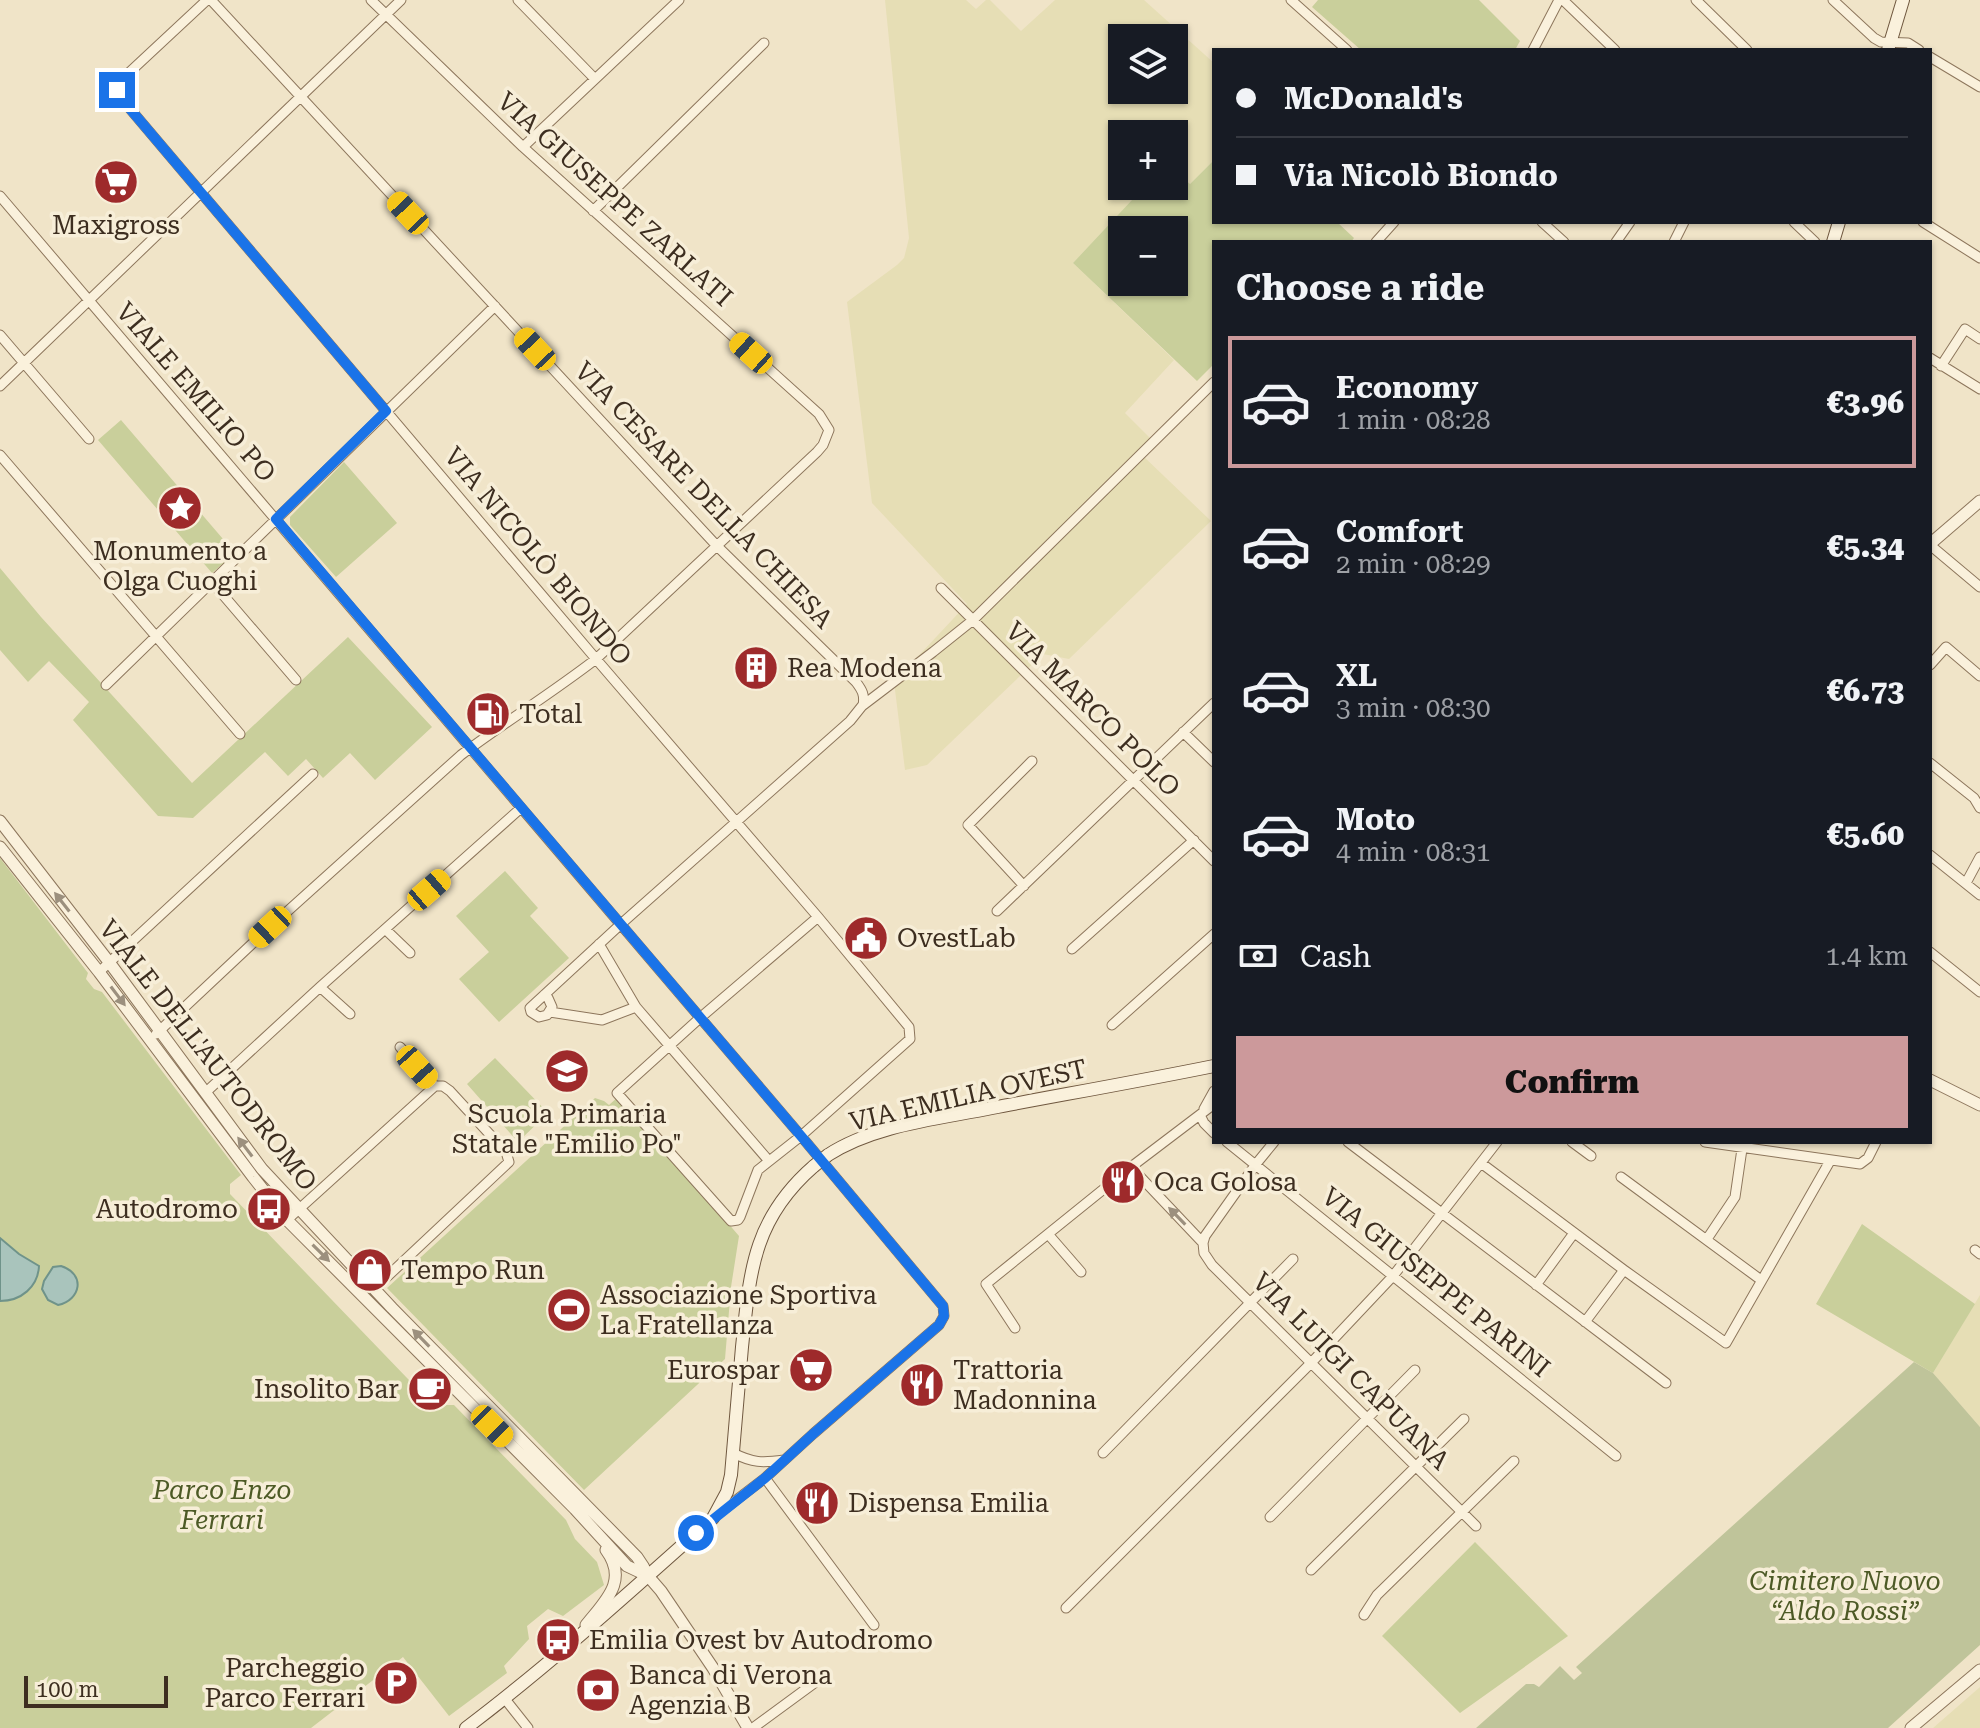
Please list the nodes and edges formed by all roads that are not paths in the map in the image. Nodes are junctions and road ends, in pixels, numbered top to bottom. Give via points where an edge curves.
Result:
1 (209, 0) edge
2 (371, 0) edge
3 (401, 0) edge
4 (518, 0) edge
5 (679, 0) edge
6 (1291, 0) edge
7 (1561, 0) edge
8 (1696, 0) edge
9 (1833, 0) edge
10 (1903, 0) edge
11 (386, 14) junction
12 (764, 43) dead end
13 (1890, 46) edge
14 (1345, 48) edge
15 (1534, 48) edge
16 (1613, 48) edge
17 (1745, 48) edge
18 (1916, 48) edge
19 (1932, 58) edge
20 (595, 79) junction
21 (1980, 87) edge
22 (300, 97) junction
23 (523, 147) junction
24 (202, 193) junction
25 (0, 196) edge
26 (593, 211) junction
27 (1392, 224) edge
28 (1544, 224) edge
29 (1556, 224) edge
30 (1796, 224) edge
31 (1926, 224) edge
32 (1551, 230) junction
33 (1378, 240) edge
34 (1562, 240) edge
35 (1813, 240) edge
36 (1980, 258) edge
37 (88, 300) junction
38 (495, 306) junction
39 (0, 335) edge
40 (1980, 339) edge
41 (1932, 359) edge
42 (24, 363) junction
43 (1941, 366) junction
44 (0, 386) edge
45 (1212, 388) edge
46 (1980, 389) edge
47 (386, 411) junction
48 (89, 439) dead end
49 (0, 455) edge
50 (1980, 501) edge
51 (276, 519) junction
52 (1932, 542) edge
53 (716, 545) junction
54 (1932, 546) edge
55 (212, 582) junction
56 (1980, 587) edge
57 (941, 588) dead end
58 (973, 620) junction
59 (156, 636) junction
60 (596, 659) junction
61 (1932, 663) edge
62 (1980, 676) edge
63 (296, 680) dead end
64 (106, 685) dead end
65 (1212, 705) edge
66 (862, 706) junction
67 (1183, 732) junction
68 (240, 734) dead end
69 (471, 748) junction
70 (1212, 760) edge
71 (1032, 761) dead end
72 (1932, 765) edge
73 (313, 774) dead end
74 (1133, 780) junction
75 (521, 808) junction
76 (1980, 808) edge
77 (0, 821) edge
78 (736, 821) junction
79 (1194, 840) junction
80 (0, 847) edge
81 (1932, 857) edge
82 (1980, 857) edge
83 (1212, 859) edge
84 (1966, 883) junction
85 (1024, 886) junction
86 (1980, 895) edge
87 (997, 911) dead end
88 (818, 917) junction
89 (621, 924) junction
90 (385, 929) junction
91 (1212, 936) edge
92 (599, 944) junction
93 (1072, 949) dead end
94 (410, 953) dead end
95 (1932, 954) edge
96 (109, 962) junction
97 (99, 972) junction
98 (320, 987) junction
99 (1980, 992) edge
100 (544, 995) junction
101 (636, 1007) junction
102 (550, 1012) junction
103 (350, 1014) dead end
104 (700, 1018) junction
105 (1112, 1025) dead end
106 (154, 1036) junction
107 (670, 1045) junction
108 (400, 1047) dead end
109 (1212, 1070) edge
110 (1932, 1081) edge
111 (435, 1086) junction
112 (205, 1093) junction
113 (1212, 1094) edge
114 (1212, 1105) edge
115 (1980, 1105) edge
116 (1200, 1115) junction
117 (1212, 1131) edge
118 (801, 1136) junction
119 (1230, 1144) edge
120 (1272, 1144) edge
121 (1351, 1144) edge
122 (1495, 1144) edge
123 (1575, 1144) edge
124 (1875, 1144) edge
125 (1742, 1145) edge
126 (1591, 1156) dead end
127 (769, 1161) junction
128 (1830, 1161) junction
129 (1481, 1163) junction
130 (1256, 1164) junction
131 (1131, 1167) junction
132 (257, 1173) junction
133 (1621, 1177) dead end
134 (299, 1209) junction
135 (1441, 1213) junction
136 (287, 1220) junction
137 (1574, 1233) junction
138 (1048, 1234) junction
139 (1707, 1239) junction
140 (1203, 1243) junction
141 (1293, 1259) dead end
142 (1624, 1270) junction
143 (1081, 1272) dead end
144 (1393, 1276) junction
145 (1761, 1280) junction
146 (1536, 1285) junction
147 (374, 1289) junction
148 (1250, 1303) junction
149 (387, 1312) junction
150 (1585, 1322) junction
151 (1015, 1328) dead end
152 (1311, 1363) junction
153 (1415, 1370) dead end
154 (454, 1380) junction
155 (1666, 1383) dead end
156 (1367, 1418) junction
157 (1464, 1419) dead end
158 (733, 1453) junction
159 (1103, 1453) dead end
160 (1616, 1456) dead end
161 (784, 1460) junction
162 (1514, 1461) dead end
163 (1416, 1467) junction
164 (765, 1478) junction
165 (1463, 1513) junction
166 (580, 1515) junction
167 (1270, 1517) dead end
168 (713, 1518) junction
169 (1476, 1526) dead end
170 (637, 1557) junction
171 (661, 1564) junction
172 (1311, 1570) dead end
173 (648, 1576) junction
174 (1066, 1608) dead end
175 (1364, 1615) dead end
176 (874, 1625) dead end
177 (571, 1643) junction
178 (1980, 1670) edge
179 (817, 1681) dead end
180 (505, 1699) junction
181 (466, 1728) edge
182 (528, 1728) edge
183 (750, 1728) edge
184 (1911, 1728) edge

1 - 22 street, VIA CESARE DELLA CHIESA
1 - 24 street, VIA NICOLÒ BIONDO via 122,79 117,90
2 - 11 street, VIA GIUSEPPE ZARLATI
3 - 11 street
4 - 20 street
5 - 20 street
6 - 14 street
7 - 15 street
7 - 16 street
8 - 17 street
9 - 13 street
10 - 13 main road
11 - 22 street
11 - 23 street, VIA GIUSEPPE ZARLATI
12 - 26 street
13 - 18 street via 1908,43
19 - 21 street
20 - 23 street
22 - 24 street
22 - 38 street, VIA CESARE DELLA CHIESA
23 - 26 street, VIA GIUSEPPE ZARLATI
24 - 37 street
24 - 47 street, VIA NICOLÒ BIONDO
25 - 37 street, VIALE EMILIO PO
26 - 53 street, VIA GIUSEPPE ZARLATI via 819,414 829,430 817,452
27 - 33 street
28 - 32 street
29 - 32 street
30 - 35 street
31 - 36 street
32 - 34 street
37 - 42 street
37 - 51 street, VIALE EMILIO PO
38 - 47 street
38 - 53 street, VIA CESARE DELLA CHIESA
39 - 42 street
40 - 43 street via 1965,329
41 - 43 street
42 - 44 street
42 - 48 street
43 - 46 street
45 - 58 street
47 - 51 street
47 - 60 street, VIA NICOLÒ BIONDO
49 - 59 street
50 - 52 street
51 - 55 street
51 - 69 street, VIALE EMILIO PO
53 - 60 street
53 - 66 street, VIA CESARE DELLA CHIESA via 856,682
54 - 56 street
55 - 59 street
55 - 63 street
57 - 58 street, VIA MARCO POLO
58 - 66 street
58 - 74 street, VIA MARCO POLO
59 - 64 street
59 - 68 street
60 - 69 street
60 - 78 street, VIA NICOLÒ BIONDO
61 - 62 street via 1946,647
65 - 67 street
66 - 78 street
67 - 70 street
67 - 74 street
69 - 75 street, VIALE EMILIO PO
69 - 106 street
71 - 85 street via 968,825
72 - 76 street
73 - 96 street
74 - 79 street, VIA MARCO POLO
74 - 85 street
75 - 89 street, VIALE EMILIO PO
75 - 90 street
96 -> 77 street, VIALE DELL'AUTODROMO
78 - 88 street, VIA NICOLÒ BIONDO
78 - 89 street
79 - 83 street, VIA MARCO POLO
79 - 93 street
80 - 97 street, VIALE DELL'AUTODROMO
81 - 84 street
82 - 84 street
84 - 86 street
85 - 87 street
88 - 104 street
88 - 118 street, VIA NICOLÒ BIONDO via 911,1033
89 - 92 street
89 - 104 street, VIALE EMILIO PO
90 - 94 street
90 - 98 street
91 - 105 street
92 - 100 street
92 - 101 street
95 - 99 street
96 - 97 street
96 - 106 street, VIALE DELL'AUTODROMO
97 -> 106 street, VIALE DELL'AUTODROMO
98 - 103 street
98 - 112 street
100 - 102 street via 551,1002
100 - 102 street via 530,1008 539,1017
101 - 102 street via 602,1020
101 - 107 street
104 - 107 street
104 - 118 street, VIALE EMILIO PO
106 - 112 street, VIALE DELL'AUTODROMO
106 - 132 street, VIALE DELL'AUTODROMO
107 - 127 street
107 - 127 street via 617,1093 727,1219 738,1220 758,1170
108 - 111 street
109 - 158 main road, VIA EMILIA OVEST, bridge via 929,1121 863,1137 814,1166 779,1203 757,1248
110 - 115 street
111 - 134 street
111 - 147 street via 450,1091 506,1152 509,1162
132 -> 112 street, VIALE DELL'AUTODROMO
113 - 116 street
114 - 116 street
116 - 117 street
116 - 131 street
118 - 127 street
118 - 161 street, VIALE EMILIO PO via 945,1311 929,1335
119 - 130 street, VIA GIUSEPPE PARINI
120 - 130 street
121 - 135 street
122 - 129 street
123 - 126 street
124 - 128 street via 1860,1164
125 - 128 street
125 - 139 street via 1735,1197
128 - 145 street
129 - 135 street
129 - 137 street
130 - 140 street
130 - 144 street, VIA GIUSEPPE PARINI
131 - 138 street
140 -> 131 street, VIA LUIGI CAPUANA
132 - 134 street, VIALE DELL'AUTODROMO
132 - 136 street, VIALE DELL'AUTODROMO
133 - 139 street
134 - 136 street
134 - 147 street, VIALE DELL'AUTODROMO
135 - 144 street
135 - 146 street
136 -> 149 street, VIALE DELL'AUTODROMO
137 - 142 street
137 - 146 street
138 - 143 street
138 - 151 street via 986,1284
139 - 145 street
140 - 148 street, VIA LUIGI CAPUANA via 1212,1265
141 - 148 street
142 - 145 street via 1726,1343
142 - 150 street
144 - 152 street
144 - 160 street, VIA GIUSEPPE PARINI
146 - 150 street
147 - 149 street, VIALE DELL'AUTODROMO
148 - 152 street, VIA LUIGI CAPUANA
148 - 159 street
149 - 154 street, VIALE DELL'AUTODROMO
150 - 155 street
152 - 156 street, VIA LUIGI CAPUANA
152 - 174 street
153 - 156 street
154 - 166 street, VIALE DELL'AUTODROMO
154 - 170 street, VIALE DELL'AUTODROMO
156 - 163 street, VIA LUIGI CAPUANA
156 - 167 street
157 - 163 street
158 - 161 street via 754,1462
158 - 168 main road, VIA EMILIA OVEST via 727,1492
161 - 164 street
162 - 165 street
163 - 165 street, VIA LUIGI CAPUANA
163 - 172 street
164 - 168 street
164 - 176 street
165 - 169 street, VIA LUIGI CAPUANA
165 - 175 street via 1377,1595
166 - 173 street, VIALE DELL'AUTODROMO via 627,1566
166 - 177 street via 584,1529 612,1559 615,1579 609,1598
168 - 171 main road, VIA EMILIA OVEST
170 - 171 street
170 - 173 street, VIALE DELL'AUTODROMO
171 - 173 main road, VIA EMILIA OVEST
173 - 177 main road, VIA EMILIA OVEST
173 - 183 street
177 - 180 main road, VIA EMILIA OVEST
178 - 184 street
179 - 183 street
180 - 181 main road, VIA EMILIA OVEST
180 - 182 street

